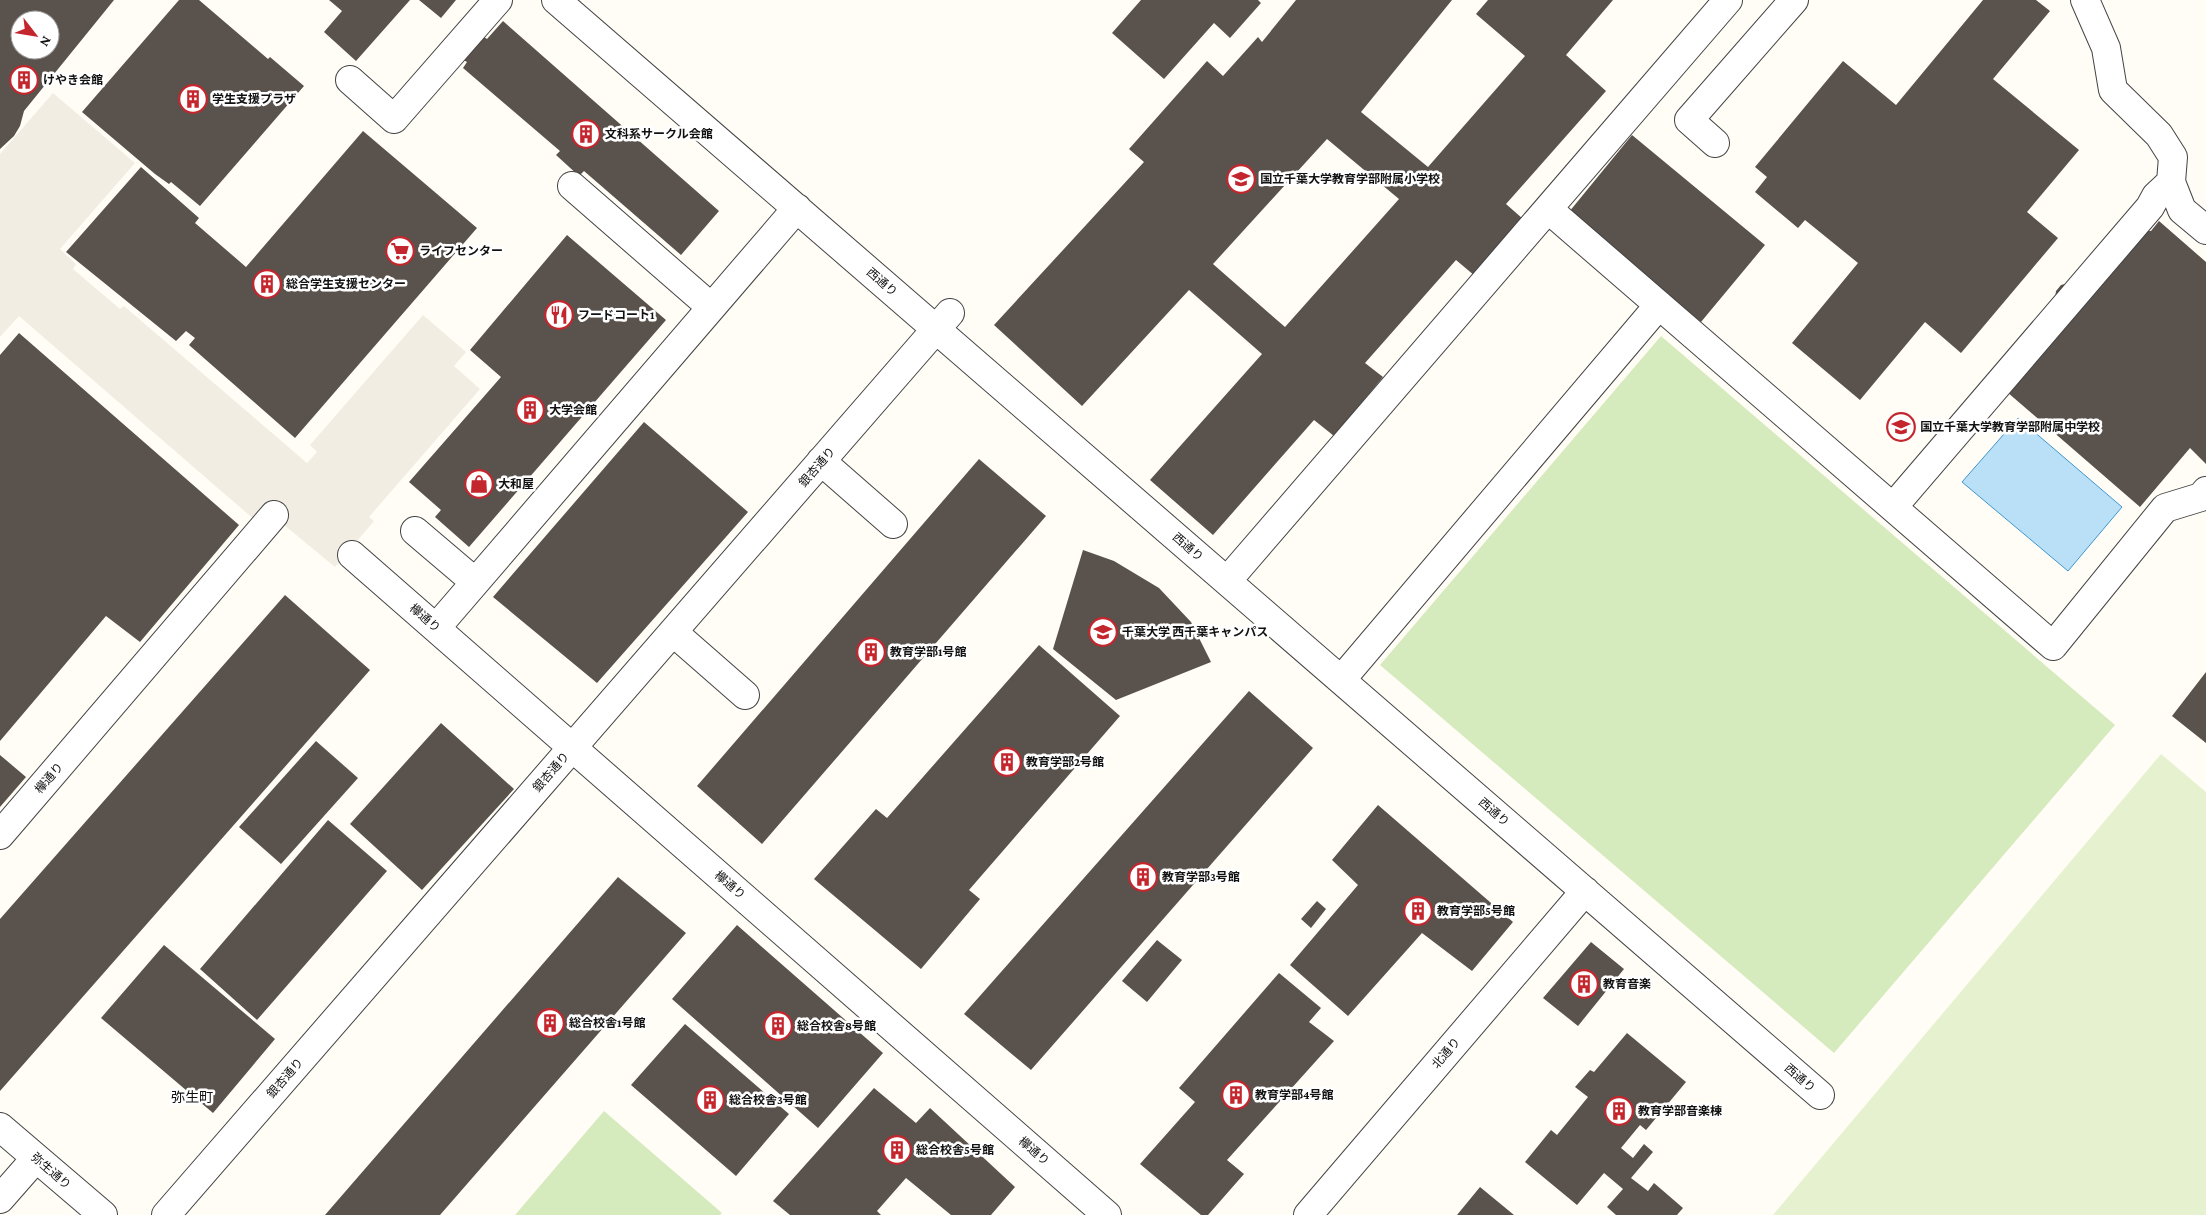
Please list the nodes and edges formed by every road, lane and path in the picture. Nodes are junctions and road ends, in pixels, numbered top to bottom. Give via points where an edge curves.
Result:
1 (498, 0) edge
2 (556, 0) edge
3 (1728, 0) edge
4 (1794, 0) edge
5 (2085, 0) edge
6 (350, 80) dead end
7 (1715, 143) dead end
8 (2171, 182) junction
9 (572, 186) dead end
10 (797, 208) junction
11 (1548, 209) junction
12 (2206, 230) edge
13 (1659, 305) junction
14 (711, 307) junction
15 (943, 321) junction
16 (821, 461) junction
17 (2206, 491) edge
18 (1893, 507) junction
19 (274, 515) dead end
20 (893, 524) dead end
21 (415, 531) dead end
22 (352, 555) dead end
23 (1226, 581) junction
24 (475, 582) junction
25 (436, 628) junction
26 (673, 632) junction
27 (1341, 680) junction
28 (745, 695) dead end
29 (572, 747) junction
30 (0, 835) edge
31 (1585, 891) junction
32 (1820, 1095) dead end
33 (0, 1126) edge
34 (36, 1158) junction
35 (0, 1199) edge
36 (1311, 1214) edge
37 (103, 1215) edge
38 (166, 1215) edge
39 (1107, 1215) edge

1 - 6 lane via 394,119
2 - 10 lane, 西通り
3 - 11 lane
4 - 7 lane via 1689,120
5 - 8 lane via 2106,48 2114,90 2159,135 2173,157
8 - 12 lane via 2182,210
8 - 18 lane
9 - 14 lane
10 - 14 lane
10 - 15 lane, 西通り
11 - 13 lane
11 - 23 lane
13 - 18 lane
13 - 27 lane
14 - 24 lane
15 - 16 lane, 銀杏通り
15 - 23 lane, 西通り
16 - 20 lane
16 - 26 lane, 銀杏通り
17 - 18 lane via 2201,497 2165,508 2053,646
19 - 30 lane, 欅通り
21 - 24 lane
22 - 25 lane, 欅通り
23 - 27 lane, 西通り
24 - 25 lane
25 - 29 lane, 欅通り
26 - 28 lane
26 - 29 lane, 銀杏通り
27 - 31 lane, 西通り
29 - 38 lane, 銀杏通り
29 - 39 lane, 欅通り
31 - 32 lane, 西通り
31 - 36 lane, 北通り
33 - 34 lane, 弥生通り
34 - 35 lane
34 - 37 lane, 弥生通り

